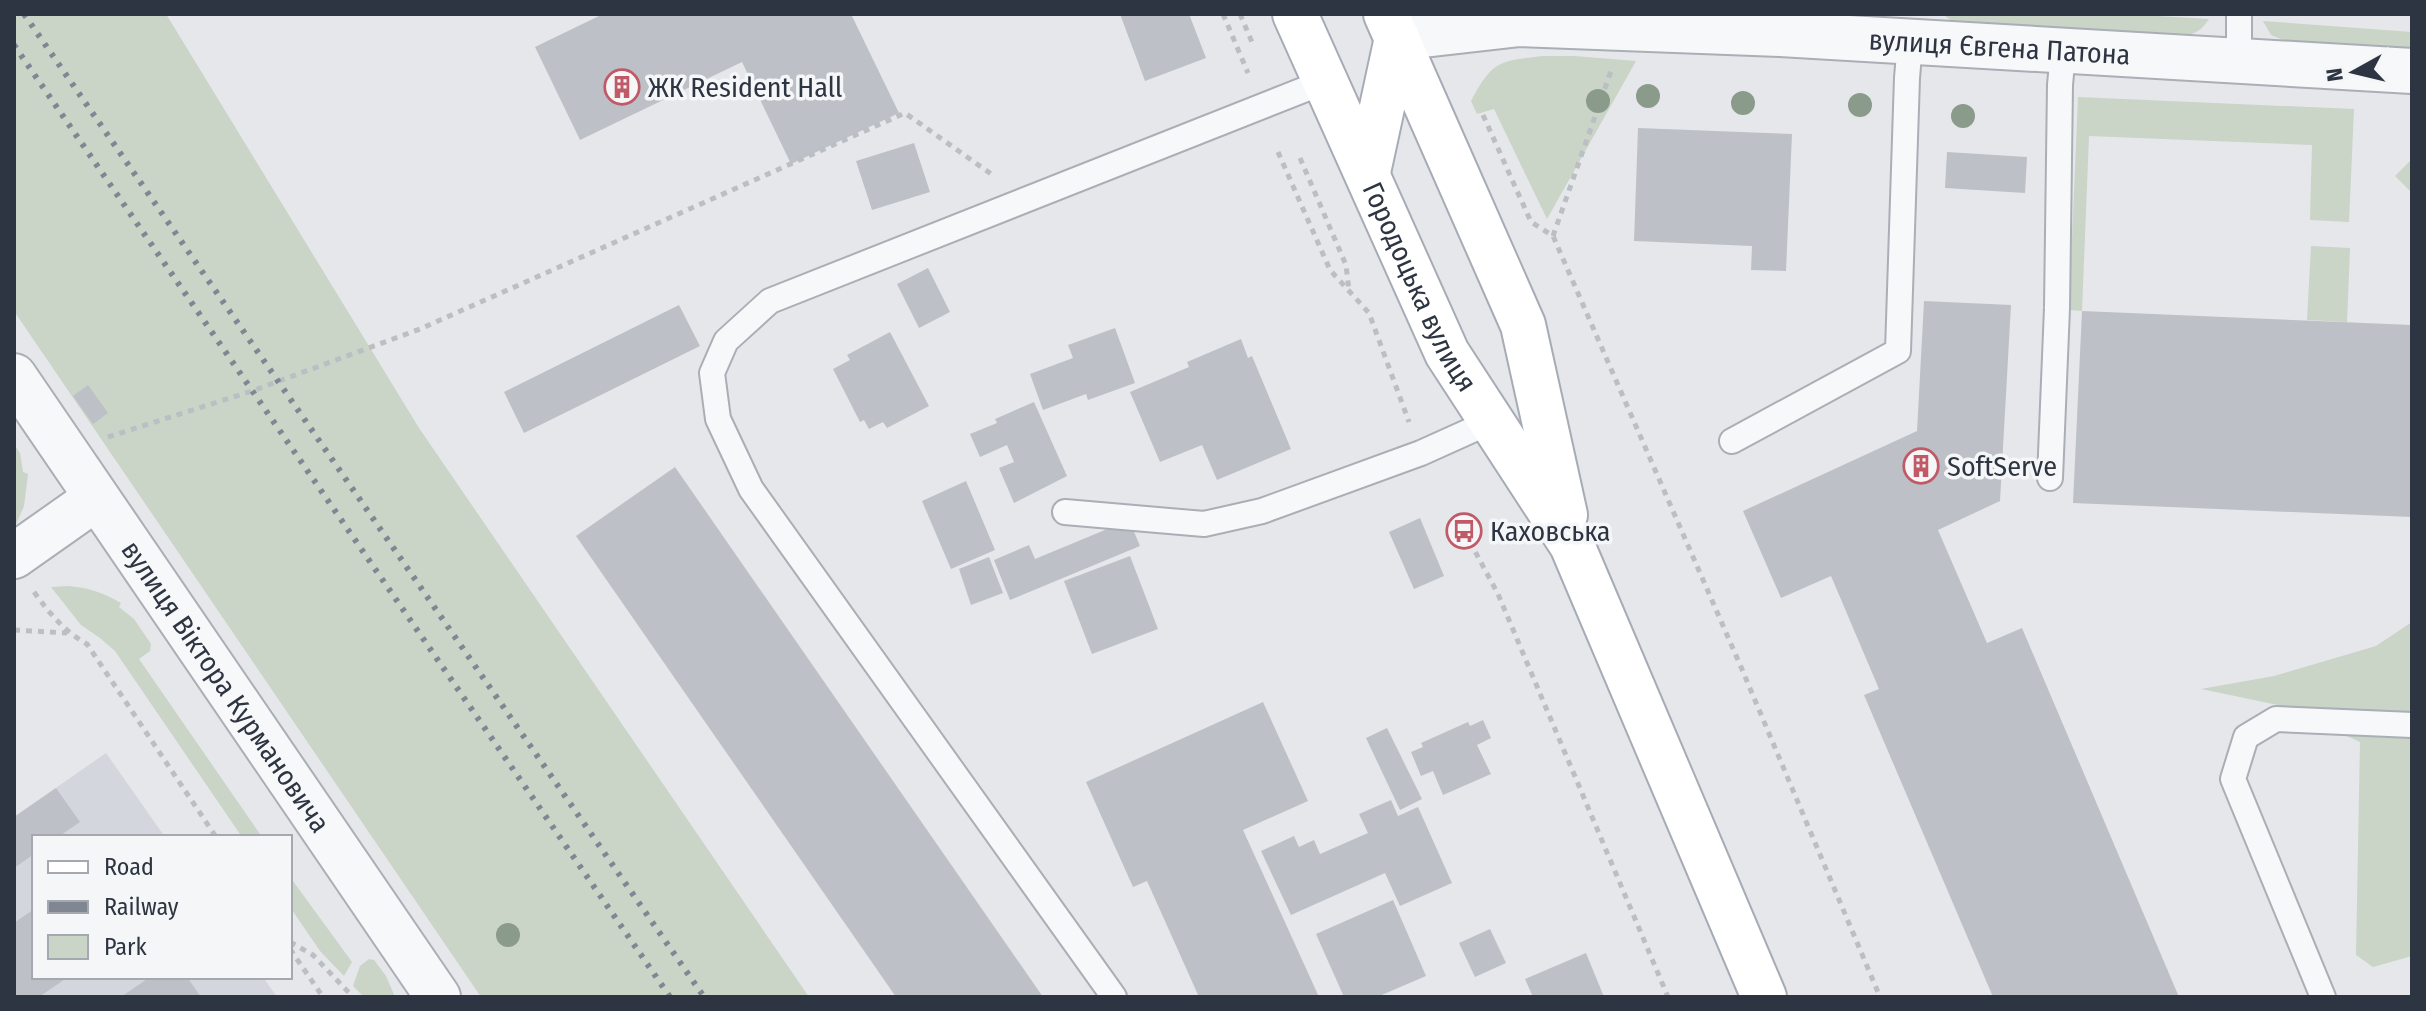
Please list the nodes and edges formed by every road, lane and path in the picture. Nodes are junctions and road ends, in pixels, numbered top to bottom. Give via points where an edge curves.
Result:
1 (1223, 14) edge
2 (1240, 14) edge
3 (1295, 14) edge
4 (1359, 14) edge
5 (2239, 14) edge
6 (1781, 24) edge
7 (1392, 26) edge
8 (1910, 42) junction
9 (1254, 47) dead end
10 (2063, 52) junction
11 (2239, 61) junction
12 (1611, 68) dead end
13 (2412, 71) edge
14 (1248, 73) dead end
15 (1326, 81) junction
16 (1483, 115) dead end
17 (1278, 152) dead end
18 (1300, 158) dead end
19 (1368, 172) junction
20 (1027, 199) junction
21 (1553, 236) junction
22 (1349, 291) junction
23 (14, 376) edge
24 (1492, 421) junction
25 (1410, 424) dead end
26 (1732, 441) dead end
27 (95, 442) dead end
28 (2050, 478) dead end
29 (95, 499) junction
30 (1065, 512) dead end
31 (1464, 531) dead end
32 (1572, 545) junction
33 (23, 572) edge
34 (14, 630) edge
35 (68, 633) junction
36 (2412, 725) edge
37 (215, 835) edge
38 (292, 943) edge
39 (292, 952) edge
40 (323, 997) edge
41 (353, 997) edge
42 (438, 997) edge
43 (1114, 997) edge
44 (1668, 997) edge
45 (1764, 997) edge
46 (1880, 997) edge
47 (2323, 997) edge

1 - 14 path
2 - 9 path
3 - 15 main road, Городоцька вулиця
4 - 7 main road
5 - 11 lane
6 - 7 street, вулиця Євгена Патона
6 - 8 street, вулиця Євгена Патона
7 - 19 main road
7 - 32 main road, Городоцька вулиця via 1523,325
8 - 10 street, вулиця Євгена Патона
8 - 26 lane via 1898,351
10 - 11 street, вулиця Євгена Патона
10 - 28 lane
11 - 13 street, вулиця Євгена Патона
12 - 21 path
15 - 19 main road, Городоцька вулиця
15 - 20 lane
16 - 21 path via 1531,222
17 - 22 path via 1330,270
18 - 22 path via 1346,265
19 - 24 main road, Городоцька вулиця via 1447,353
20 - 27 path via 905,113 420,329
20 - 43 lane via 770,301 726,341 712,373 718,419 751,489
21 - 46 path
22 - 25 path via 1369,313
23 - 29 street, вулиця Віктора Курмановича
24 - 30 lane via 1262,511 1204,524
24 - 32 main road, Городоцька вулиця
29 - 33 street
29 - 42 street, вулиця Віктора Курмановича
31 - 44 path via 1498,594
32 - 45 main road, Городоцька вулиця
33 - 35 path
34 - 35 path
35 - 37 path via 87,644 102,664
36 - 47 lane via 2276,719 2246,737 2233,779
38 - 41 path via 313,955
39 - 40 path

